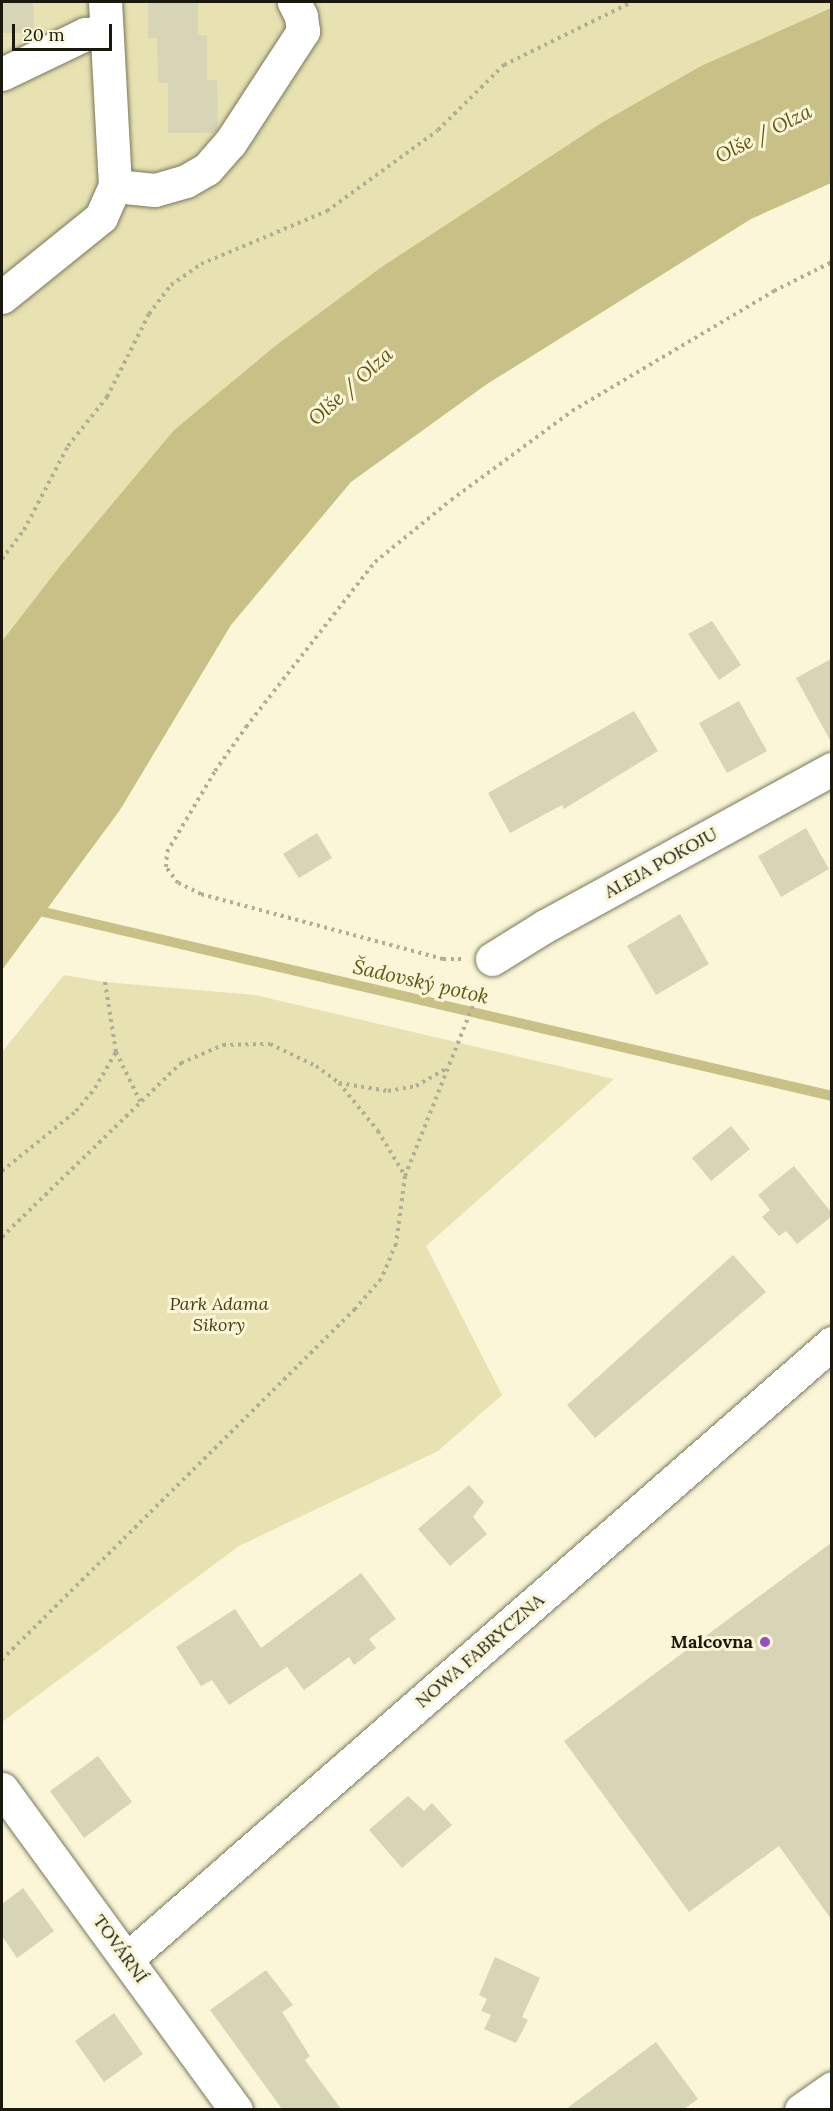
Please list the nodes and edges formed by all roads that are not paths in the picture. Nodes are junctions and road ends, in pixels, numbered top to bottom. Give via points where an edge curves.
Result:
1 (294, 2) edge
2 (105, 17) edge
3 (2, 74) edge
4 (115, 186) junction
5 (2, 297) edge
6 (831, 769) edge
7 (486, 972) road end
8 (831, 1343) edge
9 (2, 1789) edge
10 (128, 1958) junction
11 (831, 2088) edge
12 (236, 2109) edge
13 (801, 2109) edge

1 - 4 street via 303,31 230,143 207,169 186,181 155,190
2 - 3 street via 85,34
2 - 4 street
4 - 5 street via 101,217
6 - 7 street, ALEJA POKOJU via 545,926
8 - 10 street, NOWA FABRYCZNA
9 - 10 street, TOVÁRNÍ
10 - 12 street, TOVÁRNÍ
11 - 13 street

